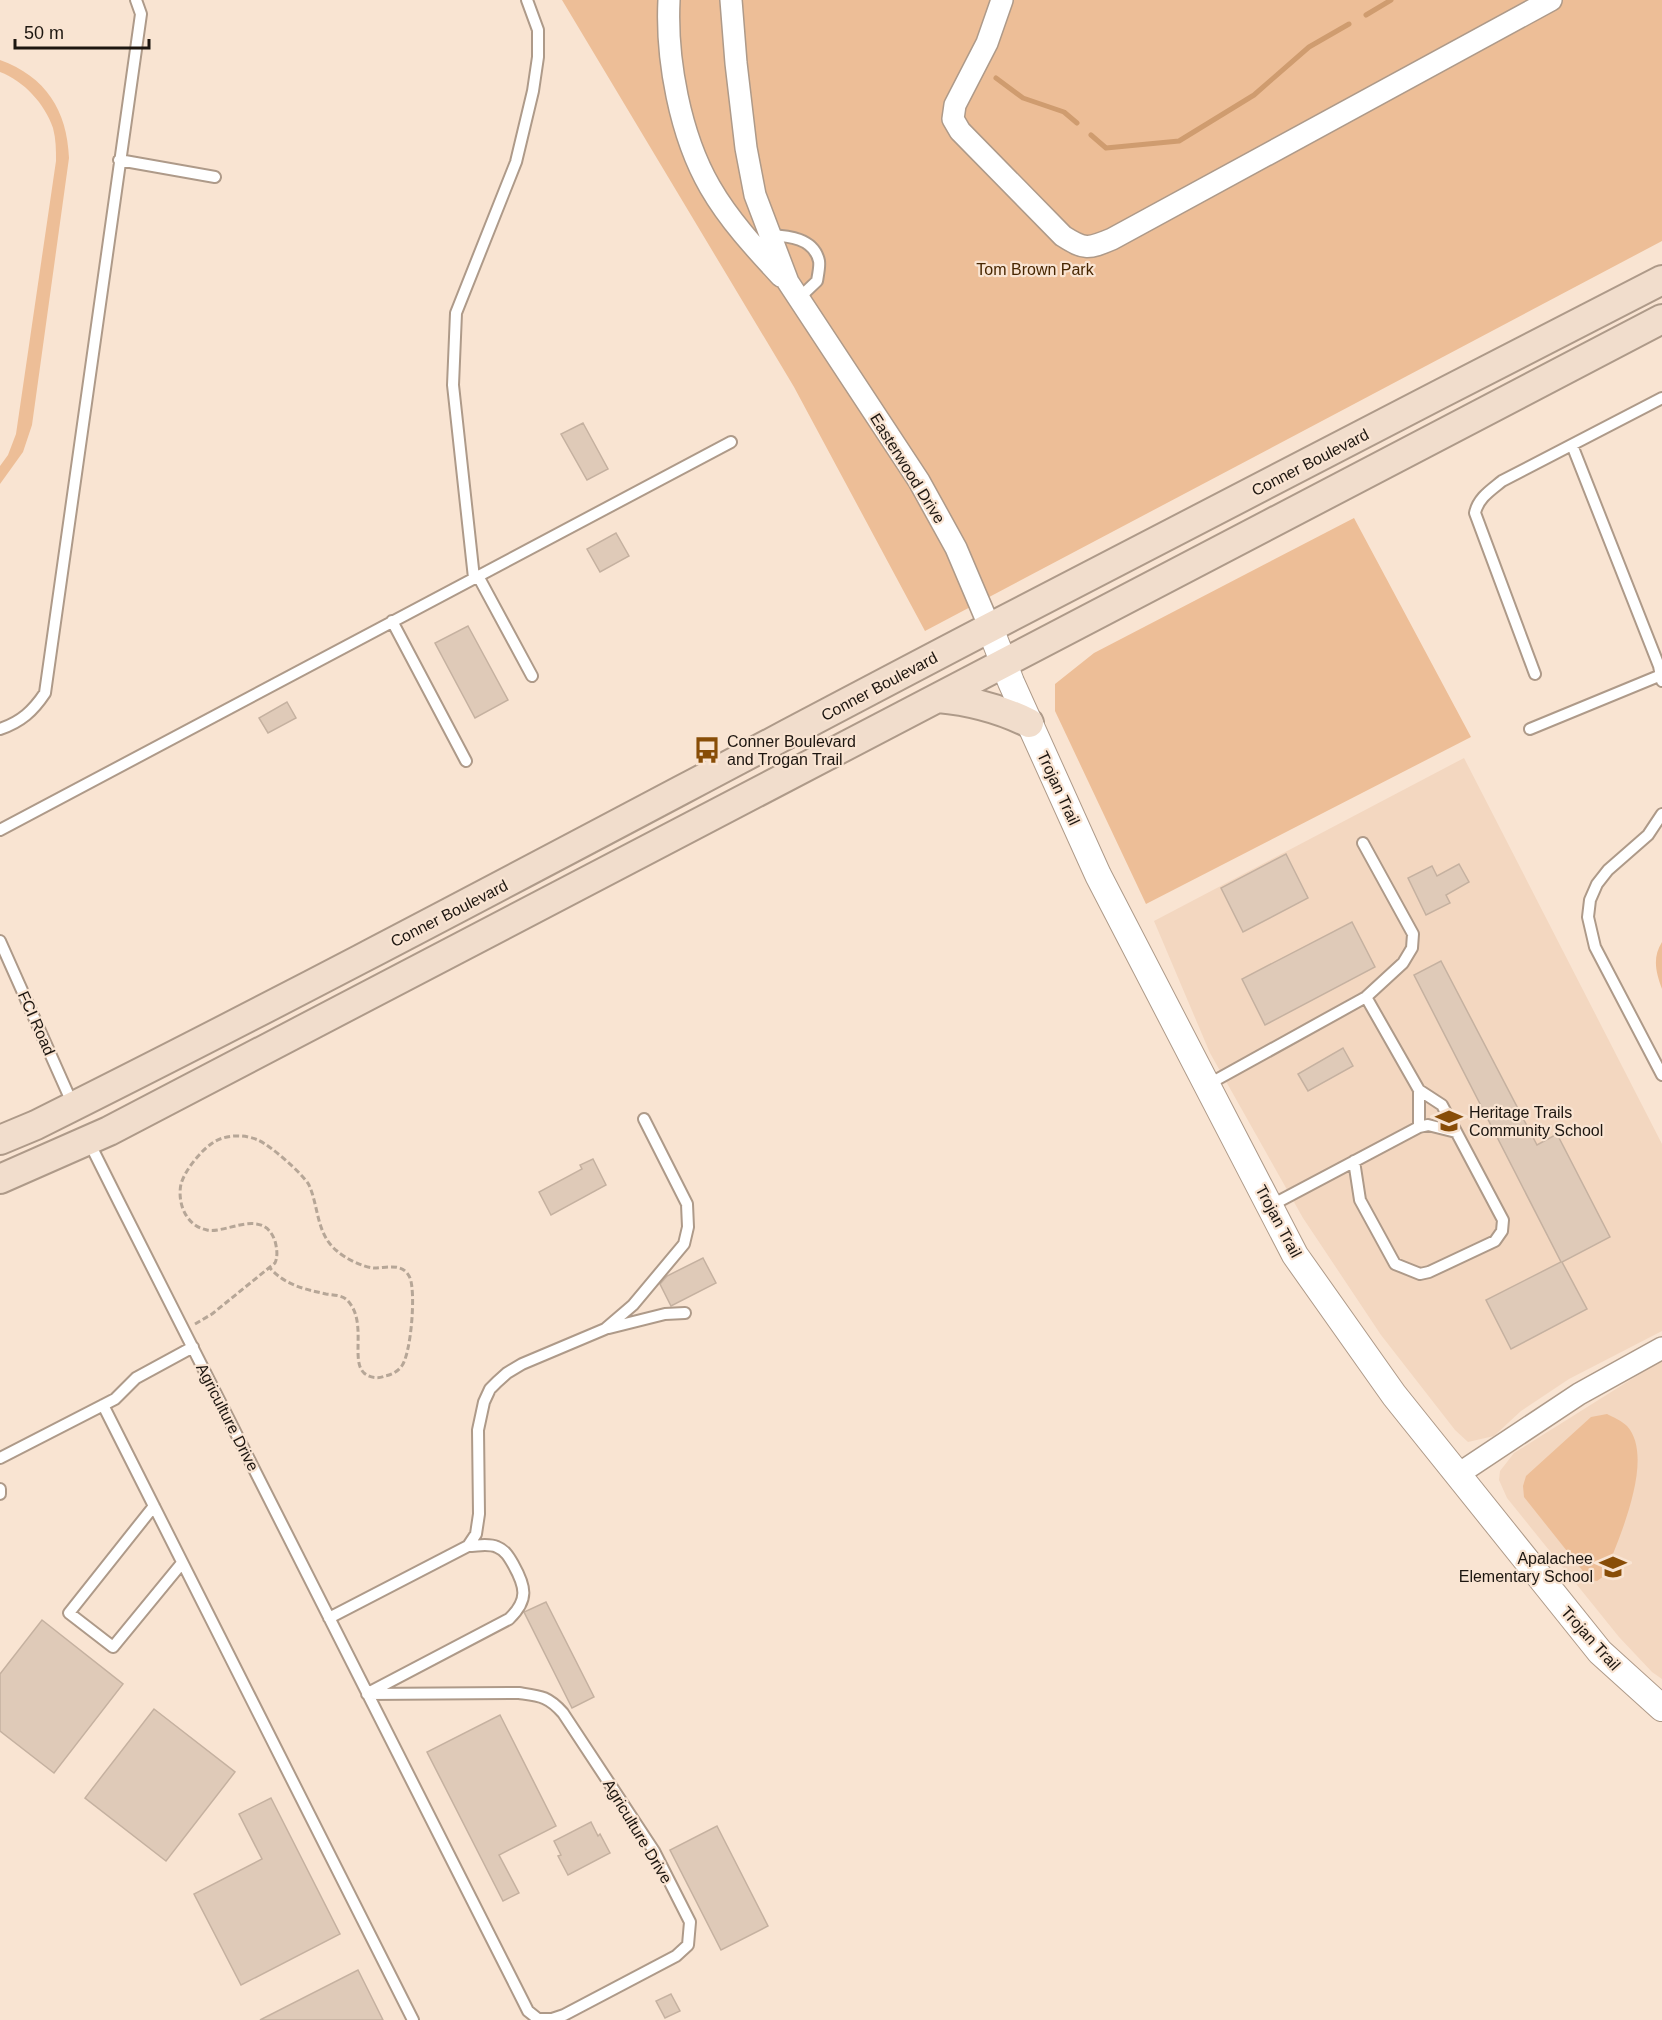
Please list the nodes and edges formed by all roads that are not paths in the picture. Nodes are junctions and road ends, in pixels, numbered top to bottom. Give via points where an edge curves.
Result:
1 (136, 0) edge
2 (527, 0) edge
3 (669, 0) edge
4 (731, 0) edge
5 (1002, 0) edge
6 (1551, 0) edge
7 (119, 160) junction
8 (215, 177) dead end
9 (770, 235) junction
10 (1662, 280) edge
11 (791, 288) junction
12 (1662, 320) edge
13 (1662, 398) edge
14 (731, 442) dead end
15 (1572, 445) junction
16 (476, 577) junction
17 (392, 621) junction
18 (990, 628) junction
19 (1003, 664) junction
20 (1535, 674) dead end
21 (532, 676) dead end
22 (1661, 678) edge
23 (938, 698) junction
24 (1029, 723) junction
25 (0, 729) edge
26 (1530, 729) dead end
27 (466, 761) dead end
28 (1662, 814) edge
29 (0, 830) edge
30 (1363, 843) dead end
31 (0, 941) edge
32 (1366, 997) junction
33 (1662, 1075) edge
34 (1207, 1085) junction
35 (1419, 1090) junction
36 (73, 1106) junction
37 (644, 1119) dead end
38 (1419, 1127) junction
39 (1456, 1132) junction
40 (0, 1140) edge
41 (89, 1141) junction
42 (1354, 1161) junction
43 (0, 1179) edge
44 (1270, 1206) junction
45 (685, 1313) dead end
46 (604, 1329) junction
47 (193, 1347) junction
48 (1662, 1348) edge
49 (103, 1405) junction
50 (0, 1458) edge
51 (1457, 1475) junction
52 (0, 1489) edge
53 (0, 1494) edge
54 (154, 1506) junction
55 (468, 1546) junction
56 (182, 1563) junction
57 (329, 1618) junction
58 (368, 1694) junction
59 (1662, 1708) edge
60 (413, 2020) edge

1 - 7 lane via 141,14
2 - 16 lane via 538,30 533,91 516,162 456,313 453,385
3 - 11 street, Easterwood Drive via 675,83 695,156 729,216
4 - 9 street, Easterwood Drive via 746,148 755,195
5 - 6 street via 987,43 955,105 953,120 1064,236 1080,247 1093,247
7 - 8 lane
7 - 25 lane via 45,693 24,718
9 - 11 street, Easterwood Drive
9 - 11 lane via 793,236 811,246 819,261 817,280
10 - 18 main road, Conner Boulevard
11 - 18 street, Easterwood Drive via 919,481 956,548
12 - 19 main road
13 - 15 lane
14 - 16 lane
15 - 20 lane via 1502,481 1485,495 1474,513
15 - 22 lane
16 - 17 lane
16 - 21 lane
17 - 27 lane
17 - 29 lane
18 - 19 street, Easterwood Drive
18 - 36 main road, Conner Boulevard via 625,822
19 - 23 main road
19 - 24 street, Trojan Trail
22 - 26 lane
23 - 24 main road via 995,708
23 - 41 main road
24 - 34 street, Trojan Trail via 1098,875
28 - 33 lane via 1648,835 1597,884 1587,917 1594,947
30 - 32 lane via 1413,934 1412,948 1403,963
31 - 36 lane, FCI Road
32 - 34 lane
32 - 35 lane
34 - 44 street, Trojan Trail
35 - 38 lane
35 - 39 lane via 1442,1106
36 - 40 main road, Conner Boulevard
36 - 41 main road
37 - 46 lane via 687,1204 688,1227 684,1244 633,1305
38 - 39 lane via 1428,1125
38 - 42 lane
39 - 42 lane via 1503,1220 1502,1231 1495,1241 1430,1272 1420,1274 1395,1264 1360,1200
41 - 43 main road
41 - 47 lane, Agriculture Drive
42 - 44 lane
44 - 51 street, Trojan Trail via 1295,1255 1394,1395
45 - 46 lane
46 - 55 lane via 522,1364 490,1389 479,1424 479,1514 476,1534
47 - 49 lane via 136,1378
47 - 57 lane, Agriculture Drive
48 - 51 street via 1579,1394
49 - 50 lane
49 - 54 lane
51 - 59 street, Trojan Trail via 1600,1652
52 - 53 lane
54 - 56 lane
54 - 56 lane via 69,1613 113,1647
55 - 57 lane
55 - 58 lane via 497,1547 507,1555 525,1589 518,1611
56 - 60 lane
57 - 58 lane, Agriculture Drive
58 - 58 lane, Agriculture Drive via 519,1693 553,1701 654,1851 690,1922 688,1945 676,1956 564,2015 552,2019 532,2015

